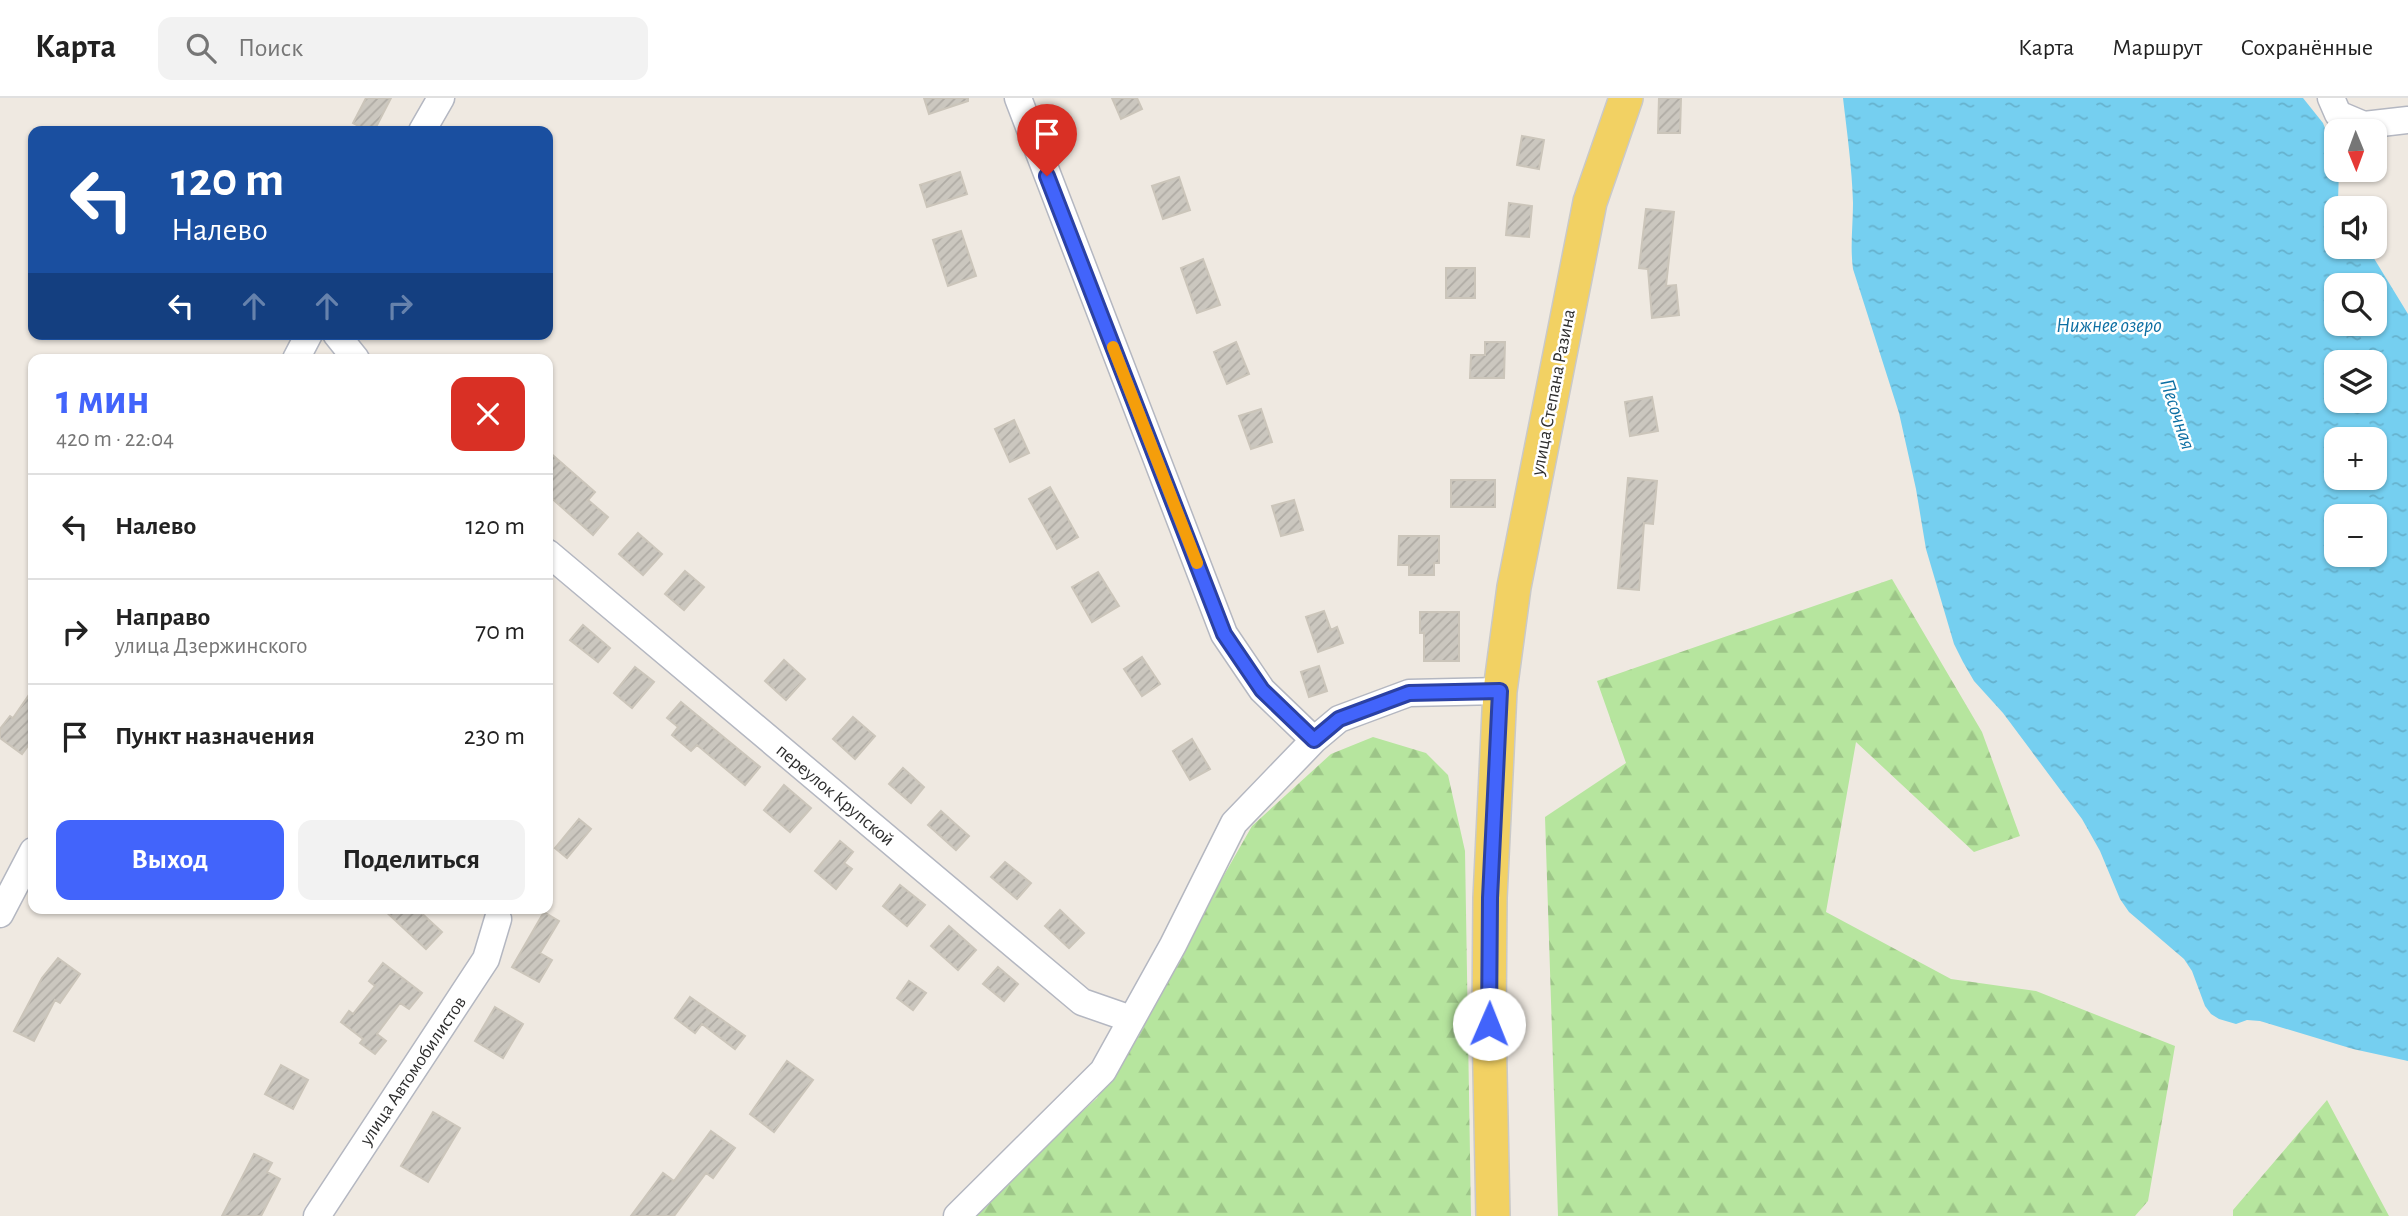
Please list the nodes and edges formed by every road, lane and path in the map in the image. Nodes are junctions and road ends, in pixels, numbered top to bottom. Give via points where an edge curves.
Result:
1 (441, 98) edge
2 (1018, 98) edge
3 (1626, 98) edge
4 (2331, 98) edge
5 (2408, 120) edge
6 (425, 126) edge
7 (341, 340) edge
8 (352, 354) edge
9 (553, 558) edge
10 (1500, 691) junction
11 (1314, 740) junction
12 (28, 861) edge
13 (0, 914) edge
14 (498, 919) dead end
15 (1132, 1019) junction
16 (317, 1216) edge
17 (957, 1216) edge
18 (1493, 1216) edge

1 - 6 street
2 - 11 street via 1224,634 1262,690
3 - 10 main road, улица Степана Разина via 1590,202 1514,587
4 - 5 street via 2338,114 2364,125
7 - 8 street
9 - 15 street, переулок Крупской via 1082,1002
10 - 11 street via 1409,693 1339,719
10 - 18 main road, улица Степана Разина via 1490,912
11 - 15 street via 1234,823
12 - 13 street
14 - 16 street, улица Автомобилистов via 486,959
15 - 17 street via 1103,1071

